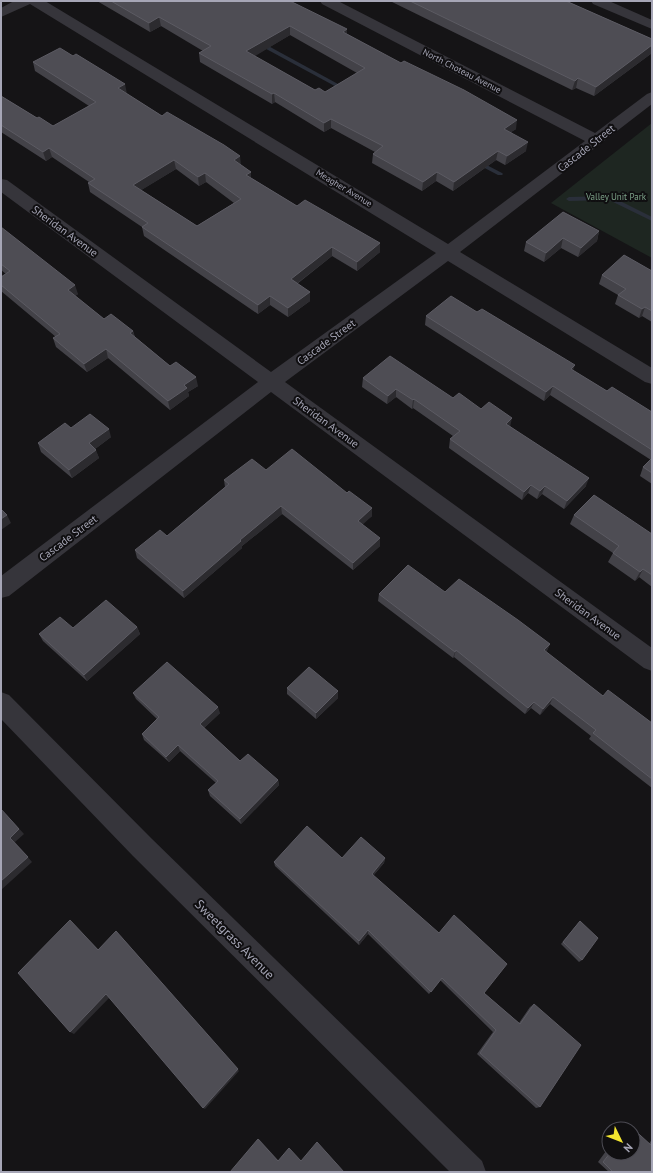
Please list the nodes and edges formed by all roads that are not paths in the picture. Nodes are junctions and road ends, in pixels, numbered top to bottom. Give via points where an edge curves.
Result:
1 (25, 1) edge
2 (35, 1) edge
3 (327, 1) edge
4 (598, 1) edge
5 (1, 13) edge
6 (652, 26) edge
7 (652, 97) edge
8 (596, 140) junction
9 (1, 184) edge
10 (450, 252) junction
11 (652, 377) edge
12 (271, 382) junction
13 (1, 588) edge
14 (652, 661) edge
15 (1, 703) edge
16 (471, 1172) edge

1 - 5 street
2 - 10 street, Meagher Avenue
3 - 8 street, North Choteau Avenue
4 - 6 street
7 - 8 street, Cascade Street
8 - 10 street, Cascade Street
9 - 12 street, Sheridan Avenue
10 - 11 street, Meagher Avenue
10 - 12 street, Cascade Street
12 - 13 street, Cascade Street
12 - 14 street, Sheridan Avenue
15 - 16 street, Sweetgrass Avenue via 142,847

